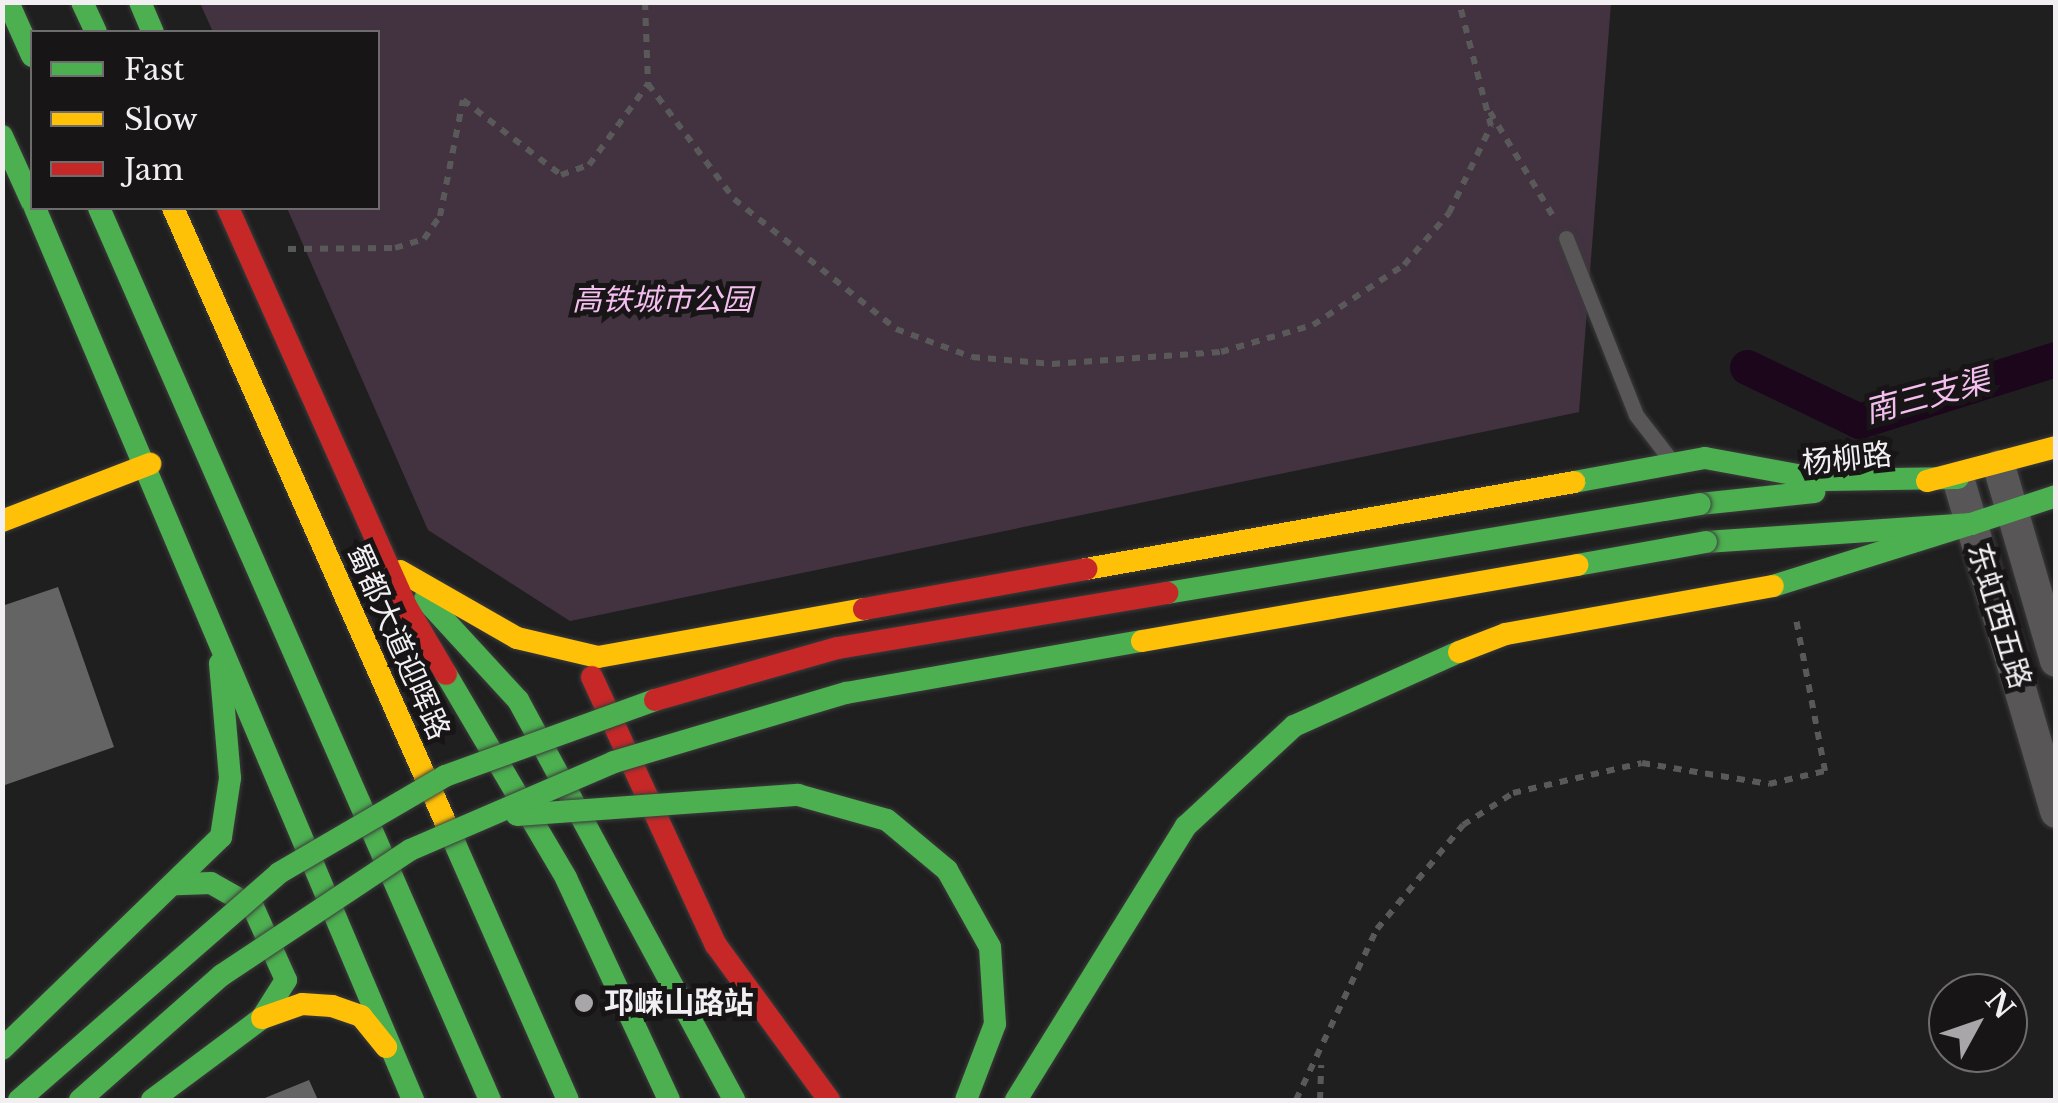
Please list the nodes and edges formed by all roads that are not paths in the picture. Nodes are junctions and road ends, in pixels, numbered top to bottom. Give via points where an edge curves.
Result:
1 (8, 2) edge
2 (82, 2) edge
3 (140, 2) edge
4 (151, 29) edge
5 (95, 30) edge
6 (30, 52) edge
7 (2, 136) edge
8 (30, 196) edge
9 (36, 210) edge
10 (100, 210) edge
11 (174, 210) edge
12 (229, 210) edge
13 (1566, 238) road end
14 (314, 407) junction
15 (2056, 447) edge
16 (1674, 463) junction
17 (150, 464) junction
18 (1999, 466) junction
19 (1958, 478) junction
20 (2056, 496) edge
21 (2012, 512) junction
22 (2, 521) edge
23 (1971, 524) junction
24 (400, 571) junction
25 (215, 616) junction
26 (560, 654) junction
27 (2056, 661) edge
28 (2056, 812) edge
29 (466, 820) junction
30 (176, 884) junction
31 (262, 1018) junction
32 (2, 1049) edge
33 (392, 1054) junction
34 (19, 1100) edge
35 (80, 1100) edge
36 (152, 1100) edge
37 (413, 1100) edge
38 (490, 1100) edge
39 (570, 1100) edge
40 (670, 1100) edge
41 (734, 1100) edge
42 (830, 1100) edge
43 (966, 1100) edge
44 (1016, 1100) edge

1 - 6 main road
2 - 5 main road
3 - 4 main road
7 - 8 main road
9 - 17 main road
10 - 38 main road
11 - 39 main road, 蜀都大道迎晖路
12 - 14 main road
13 - 16 lane via 1636,415
14 - 24 main road
14 - 40 main road via 405,604 566,878
15 - 18 main road, 杨柳路
16 - 19 main road via 1705,458 1824,480
16 - 26 main road via 598,657
17 - 22 main road
17 - 25 main road
18 - 19 main road, 杨柳路
18 - 21 street, 东虹西五路
19 - 23 street, 东虹西五路
19 - 34 main road, 杨柳路, bridge via 1700,504 838,648 601,714 444,776 279,873
20 - 21 main road
21 - 23 main road
21 - 27 street, 东虹西五路
23 - 28 street, 东虹西五路
23 - 29 main road, bridge via 1706,542 846,693 614,762
23 - 44 main road via 1790,583 1506,634 1362,688 1294,726 1186,826 1084,1004
24 - 26 main road
24 - 41 main road via 518,700 626,888
25 - 30 main road via 228,810 221,836
25 - 33 main road
26 - 42 main road via 594,679 716,945
29 - 35 main road, bridge via 222,975
29 - 43 main road, bridge via 735,794 798,795 887,820 947,870 990,947 995,1024
30 - 31 main road via 211,883 253,908 286,980
30 - 32 main road
31 - 33 main road via 302,1004 332,1006 360,1016
31 - 36 main road
33 - 37 main road

